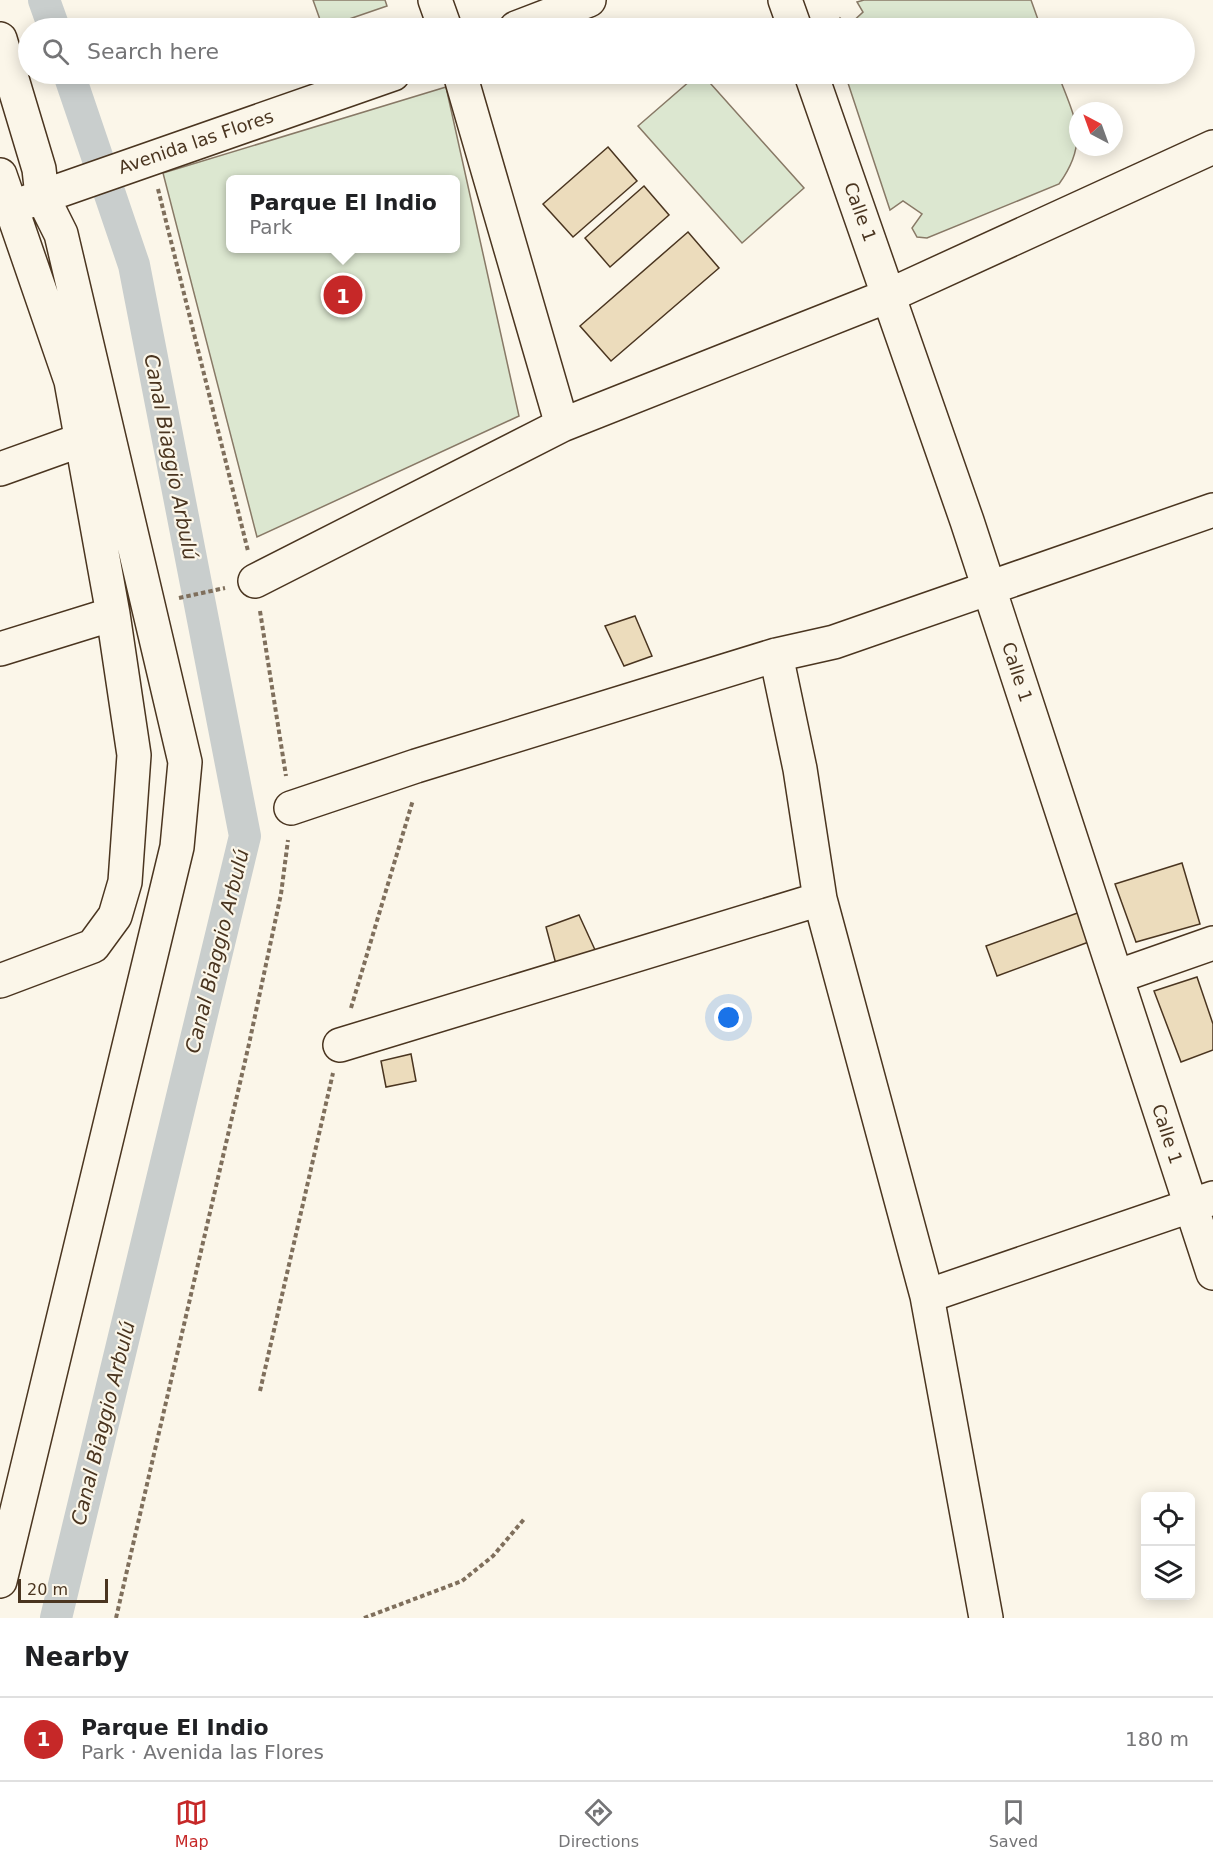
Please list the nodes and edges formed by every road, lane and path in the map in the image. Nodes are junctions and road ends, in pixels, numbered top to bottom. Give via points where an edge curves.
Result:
1 (435, 0) edge
2 (589, 0) edge
3 (785, 0) edge
4 (441, 18) edge
5 (542, 18) edge
6 (791, 18) edge
7 (0, 39) edge
8 (364, 84) edge
9 (463, 84) edge
10 (815, 84) edge
11 (1213, 147) edge
12 (146, 159) junction
13 (0, 175) edge
14 (52, 192) junction
15 (6, 210) edge
16 (890, 296) junction
17 (562, 425) junction
18 (81, 440) junction
19 (0, 469) edge
20 (1213, 510) edge
21 (245, 584) junction
22 (989, 588) junction
23 (173, 599) dead end
24 (113, 614) junction
25 (0, 650) edge
26 (776, 656) junction
27 (291, 808) junction
28 (820, 899) junction
29 (1213, 943) edge
30 (1116, 977) junction
31 (0, 981) edge
32 (340, 1046) dead end
33 (1202, 1201) edge
34 (1213, 1274) edge
35 (927, 1296) junction
36 (525, 1518) dead end
37 (0, 1581) edge
38 (116, 1618) edge
39 (364, 1618) edge
40 (986, 1618) edge

1 - 4 street
2 - 5 street
3 - 6 street
7 - 14 street via 39,169
8 - 12 street, Avenida las Flores
9 - 17 street
10 - 16 street, Calle 1
11 - 16 street
12 - 14 street, Avenida las Flores
12 - 21 path
13 - 15 street
14 - 15 street, Avenida las Flores
14 - 37 street via 185,762 177,847
15 - 18 street via 70,381
16 - 17 street
16 - 22 street, Calle 1
17 - 21 street
18 - 19 street
18 - 24 street
20 - 22 street
21 - 23 path
21 - 27 path
22 - 26 street via 834,642
22 - 30 street, Calle 1
24 - 25 street
24 - 31 street via 134,755 125,882 115,916 93,946
26 - 27 street
26 - 28 street via 800,769
27 - 38 path via 281,894 249,1044
28 - 32 street
28 - 35 street
29 - 30 street
30 - 33 street, Calle 1
33 - 34 street, Calle 1
33 - 35 street
35 - 40 street
36 - 39 path via 493,1556 462,1581

